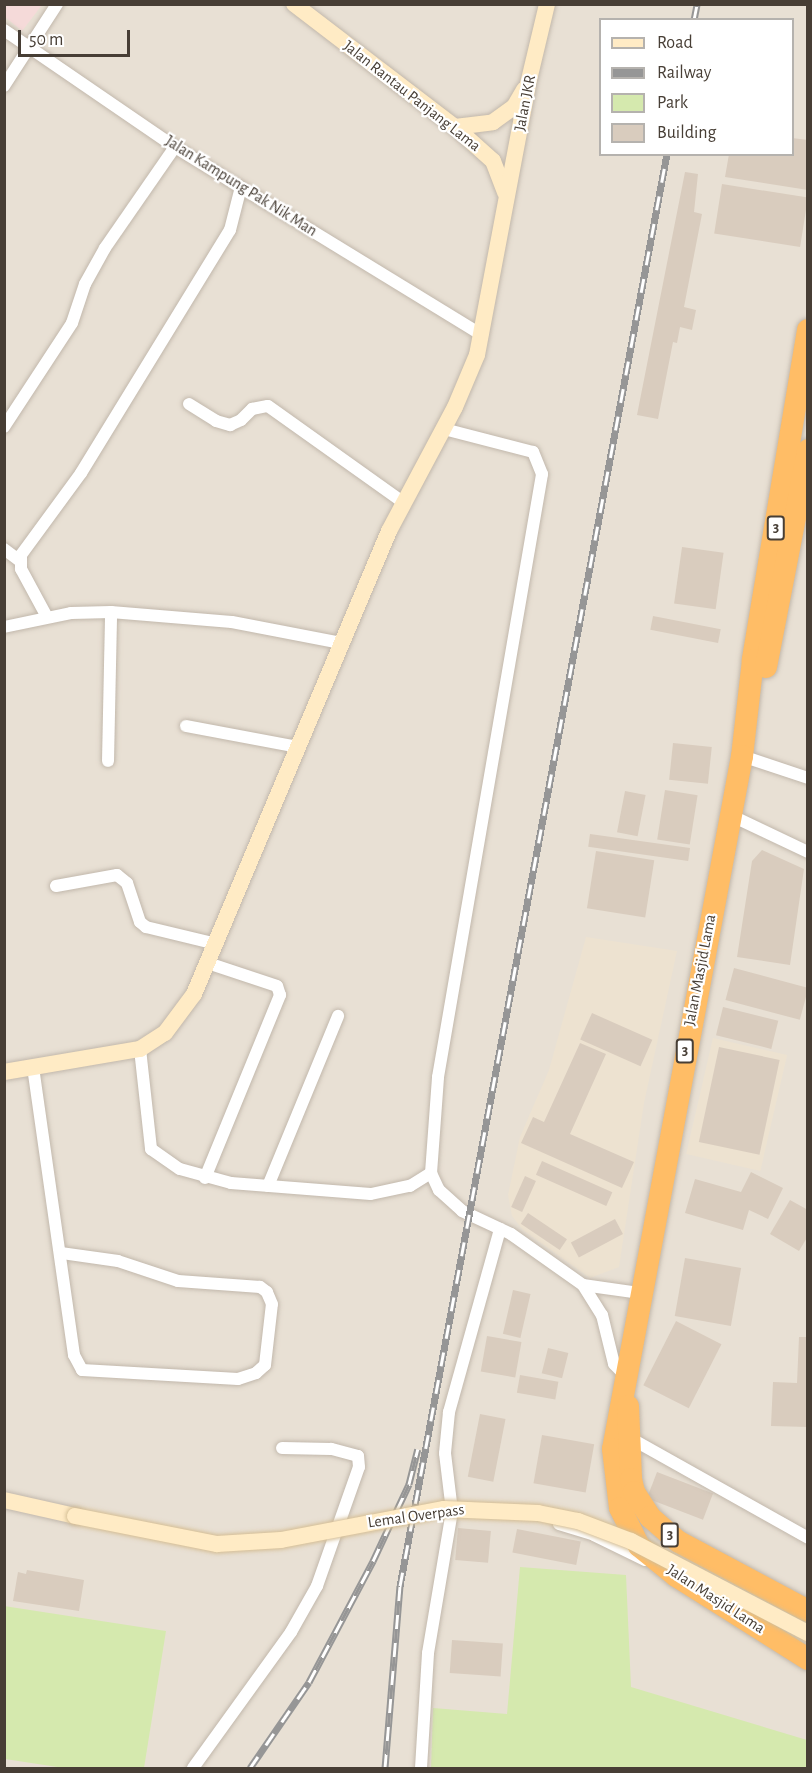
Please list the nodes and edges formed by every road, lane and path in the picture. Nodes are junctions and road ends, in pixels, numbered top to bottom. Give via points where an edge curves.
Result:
1 (57, 4) edge
2 (294, 4) edge
3 (547, 4) edge
4 (4, 30) edge
5 (30, 50) junction
6 (528, 84) junction
7 (4, 86) edge
8 (455, 127) junction
9 (175, 147) junction
10 (241, 187) junction
11 (507, 203) junction
12 (807, 330) edge
13 (482, 334) junction
14 (189, 404) dead end
15 (4, 427) edge
16 (444, 429) junction
17 (807, 450) edge
18 (404, 503) junction
19 (4, 549) edge
20 (20, 561) junction
21 (111, 612) junction
22 (47, 617) junction
23 (4, 627) edge
24 (766, 628) junction
25 (341, 644) junction
26 (186, 726) dead end
27 (298, 747) junction
28 (742, 756) junction
29 (108, 761) dead end
30 (807, 778) edge
31 (730, 815) junction
32 (807, 852) edge
33 (56, 886) dead end
34 (217, 944) junction
35 (208, 963) junction
36 (338, 1016) dead end
37 (140, 1049) junction
38 (33, 1067) junction
39 (4, 1072) edge
40 (431, 1173) junction
41 (205, 1178) junction
42 (268, 1186) junction
43 (501, 1228) junction
44 (61, 1253) junction
45 (583, 1285) junction
46 (640, 1293) junction
47 (626, 1385) junction
48 (630, 1438) junction
49 (282, 1448) dead end
50 (4, 1500) edge
51 (620, 1508) junction
52 (452, 1511) junction
53 (594, 1535) junction
54 (807, 1538) edge
55 (676, 1576) junction
56 (807, 1611) edge
57 (807, 1633) edge
58 (807, 1659) edge
59 (193, 1768) edge
60 (421, 1768) edge

1 - 5 street
2 - 8 street, Jalan Rantau Panjang Lama
3 - 6 street, Jalan JKR
4 - 5 street, Jalan Kampung Pak Nik Man
5 - 7 street
5 - 9 street, Jalan Kampung Pak Nik Man
6 - 8 street via 514,107 492,122
6 - 11 street, Jalan JKR
8 - 11 street, Jalan Rantau Panjang Lama via 493,161
9 - 10 street, Jalan Kampung Pak Nik Man
9 - 15 street via 105,248 72,323
10 - 13 street, Jalan Kampung Pak Nik Man
10 - 20 street via 230,230 81,473
11 - 13 street, Jalan JKR
12 - 24 highway, Jalan Masjid Lama / 3
13 - 16 street, Jalan JKR via 469,376
14 - 18 street via 230,425 242,420 252,408 268,406
16 - 18 street, Jalan JKR
16 - 40 street via 533,452 542,474 438,1077
17 - 24 highway, Jalan Masjid Lama / 3
18 - 25 street, Jalan JKR
19 - 20 street
20 - 22 street
21 - 22 street
21 - 25 street via 270,627
21 - 29 street
22 - 23 street
24 - 28 highway, Jalan Masjid Lama / 3
25 - 27 street, Jalan JKR
26 - 27 street
27 - 34 street, Jalan JKR
28 - 30 street
28 - 31 highway, Jalan Masjid Lama / 3
31 - 32 street
31 - 46 highway, Jalan Masjid Lama / 3
33 - 34 street via 117,874 127,883 140,922 146,927
34 - 35 street, Jalan JKR
35 - 37 street, Jalan JKR via 181,1015 165,1033
35 - 41 street via 277,986 280,996
36 - 42 street
37 - 38 street
37 - 41 street via 151,1149 180,1169
38 - 39 street
38 - 44 street
40 - 42 street via 410,1186 371,1194
40 - 43 street via 439,1190 462,1211
41 - 42 street
43 - 45 street
43 - 52 street via 449,1412 445,1453
44 - 44 street via 118,1261 178,1281 260,1287 272,1304 265,1365 238,1379 87,1373 74,1355
45 - 46 street
45 - 47 street via 602,1315 614,1364
46 - 47 highway, Jalan Masjid Lama / 3
47 - 48 highway, Jalan Masjid Lama / 3
47 - 51 highway, Jalan Masjid Lama / 3 via 613,1449
48 - 54 street
48 - 56 highway, Jalan Masjid Lama / 3 via 634,1492 661,1528 679,1542
49 - 59 street via 331,1449 358,1456 359,1467 317,1586 291,1632
50 - 57 street, Lemal Overpass, bridge via 216,1544 281,1540 444,1509 538,1513 578,1521 631,1541
51 - 53 street via 613,1528
51 - 55 highway, Jalan Masjid Lama / 3 via 635,1540
52 - 53 street via 506,1513
52 - 60 street via 428,1653
53 - 55 street
55 - 58 highway, Jalan Masjid Lama / 3

